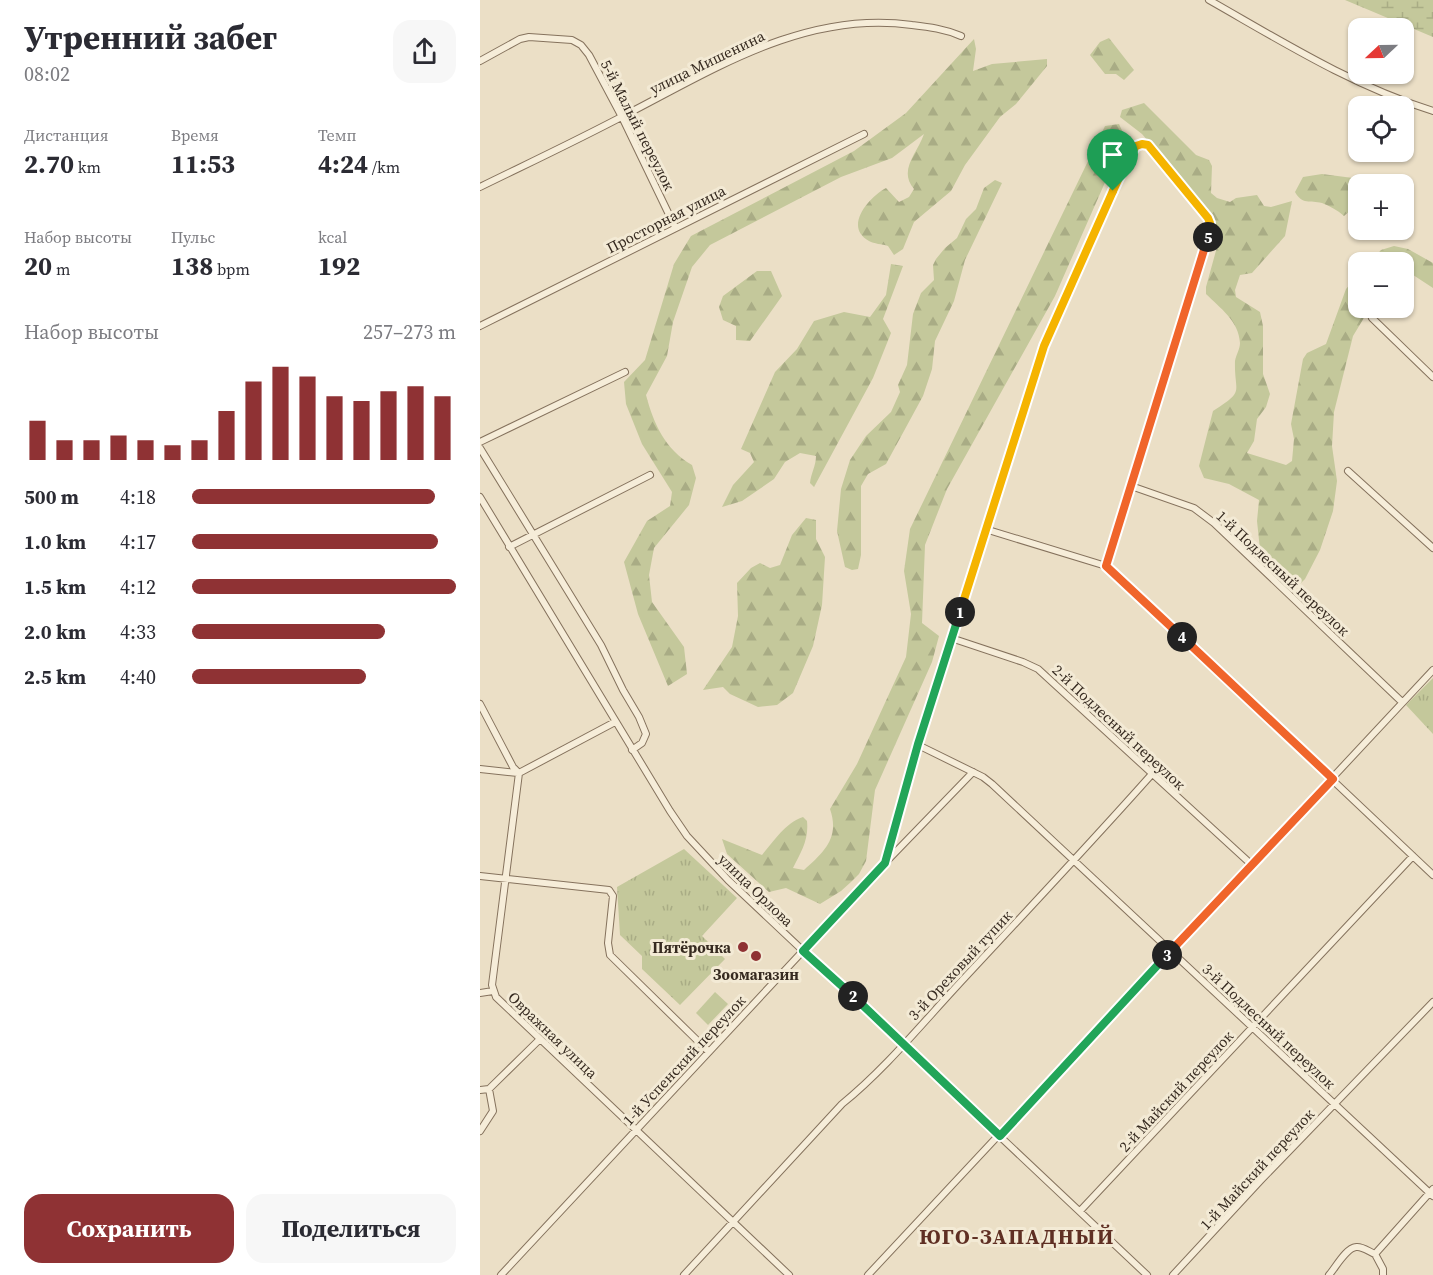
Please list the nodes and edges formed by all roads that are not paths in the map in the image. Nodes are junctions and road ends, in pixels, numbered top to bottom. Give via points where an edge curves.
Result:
1 (1209, 0) edge
2 (961, 36) dead end
3 (480, 61) edge
4 (1433, 111) edge
5 (622, 117) junction
6 (864, 134) dead end
7 (480, 187) edge
8 (675, 227) junction
9 (1372, 318) dead end
10 (480, 326) edge
11 (625, 372) dead end
12 (1433, 377) edge
13 (480, 442) edge
14 (480, 448) edge
15 (1348, 471) dead end
16 (650, 475) dead end
17 (1131, 486) junction
18 (480, 497) edge
19 (985, 529) junction
20 (532, 534) junction
21 (509, 547) junction
22 (1433, 548) edge
23 (1106, 566) junction
24 (951, 638) junction
25 (1433, 670) edge
26 (1402, 702) junction
27 (480, 704) edge
28 (615, 722) junction
29 (918, 744) junction
30 (632, 750) junction
31 (480, 768) edge
32 (973, 772) junction
33 (519, 773) junction
34 (1152, 774) junction
35 (1333, 779) junction
36 (1413, 856) junction
37 (1073, 861) junction
38 (885, 863) junction
39 (1252, 865) junction
40 (1433, 875) edge
41 (480, 876) edge
42 (506, 879) junction
43 (803, 951) junction
44 (1170, 952) junction
45 (493, 991) junction
46 (480, 993) edge
47 (1433, 1002) edge
48 (1428, 1008) junction
49 (1433, 1013) edge
50 (1253, 1027) junction
51 (539, 1040) junction
52 (903, 1043) junction
53 (709, 1052) junction
54 (489, 1089) junction
55 (480, 1090) edge
56 (1334, 1105) junction
57 (635, 1130) junction
58 (480, 1131) edge
59 (1000, 1136) junction
60 (1432, 1193) edge
61 (1080, 1210) junction
62 (734, 1223) junction
63 (1375, 1254) junction
64 (501, 1275) edge
65 (684, 1275) edge
66 (789, 1275) edge
67 (867, 1275) edge
68 (1148, 1275) edge
69 (1173, 1275) edge
70 (1329, 1275) edge
71 (1383, 1275) edge

1 - 4 street via 1346,77
2 - 5 street, улица Мишенина via 947,30 886,21 812,29 733,60
3 - 5 street, 5-й Малый переулок via 520,39 572,40 589,55
5 - 7 street, улица Мишенина
5 - 8 street, 5-й Малый переулок
6 - 8 street, Просторная улица
8 - 10 street, Просторная улица
9 - 12 street
11 - 13 street
14 - 20 street
15 - 22 street
16 - 20 street
17 - 19 street, 1-й Успенский переулок via 1210,229 1208,218 1152,148 1142,144 1128,158 1044,346
17 - 23 street
17 - 26 street, 1-й Подлесный переулок via 1194,508 1214,523
18 - 21 street, улица Орлова
19 - 23 street
19 - 24 street, 1-й Успенский переулок
20 - 21 street
20 - 30 street via 601,645 639,717 646,734
21 - 28 street, улица Орлова
23 - 35 street
24 - 29 street, 1-й Успенский переулок
24 - 34 street, 2-й Подлесный переулок via 1038,669
25 - 26 street
26 - 35 street
27 - 33 street
28 - 30 street, улица Орлова
28 - 33 street
29 - 32 street, 3-й Подлесный переулок
29 - 38 street, 1-й Успенский переулок
30 - 43 street, улица Орлова via 687,836 707,860
31 - 33 street
32 - 37 street, 3-й Подлесный переулок via 992,784
32 - 38 street, 1-й Успенский переулок
33 - 42 street, Овражная улица
34 - 37 street, 3-й Ореховый тупик
34 - 39 street, 2-й Подлесный переулок
35 - 36 street
35 - 39 street
36 - 40 street
36 - 50 street, 2-й Майский переулок
37 - 44 street, 3-й Подлесный переулок
37 - 52 street, 3-й Ореховый тупик
38 - 43 street, 1-й Успенский переулок
39 - 44 street
41 - 42 street
42 - 45 street, Овражная улица
42 - 53 street via 609,890 614,896 610,955
43 - 52 street, улица Орлова
43 - 53 street, 1-й Успенский переулок
44 - 50 street, 3-й Подлесный переулок
44 - 59 street
45 - 46 street
45 - 51 street, Овражная улица
47 - 48 street, 1-й Майский переулок
48 - 49 street
48 - 56 street, 1-й Майский переулок
50 - 56 street, 3-й Подлесный переулок
50 - 61 street, 2-й Майский переулок
51 - 54 street
51 - 57 street, Овражная улица
52 - 59 street, улица Орлова
52 - 62 street, 3-й Ореховый тупик
53 - 57 street, 1-й Успенский переулок
54 - 55 street
54 - 58 street via 493,1111
56 - 60 street, 3-й Подлесный переулок
56 - 69 street, 1-й Майский переулок
57 - 62 street, Овражная улица
57 - 64 street, 1-й Успенский переулок
59 - 61 street, улица Орлова
59 - 67 street
60 - 63 street
61 - 68 street, улица Орлова
62 - 65 street, 3-й Ореховый тупик
62 - 66 street, Овражная улица
63 - 70 street via 1355,1247
63 - 71 street

